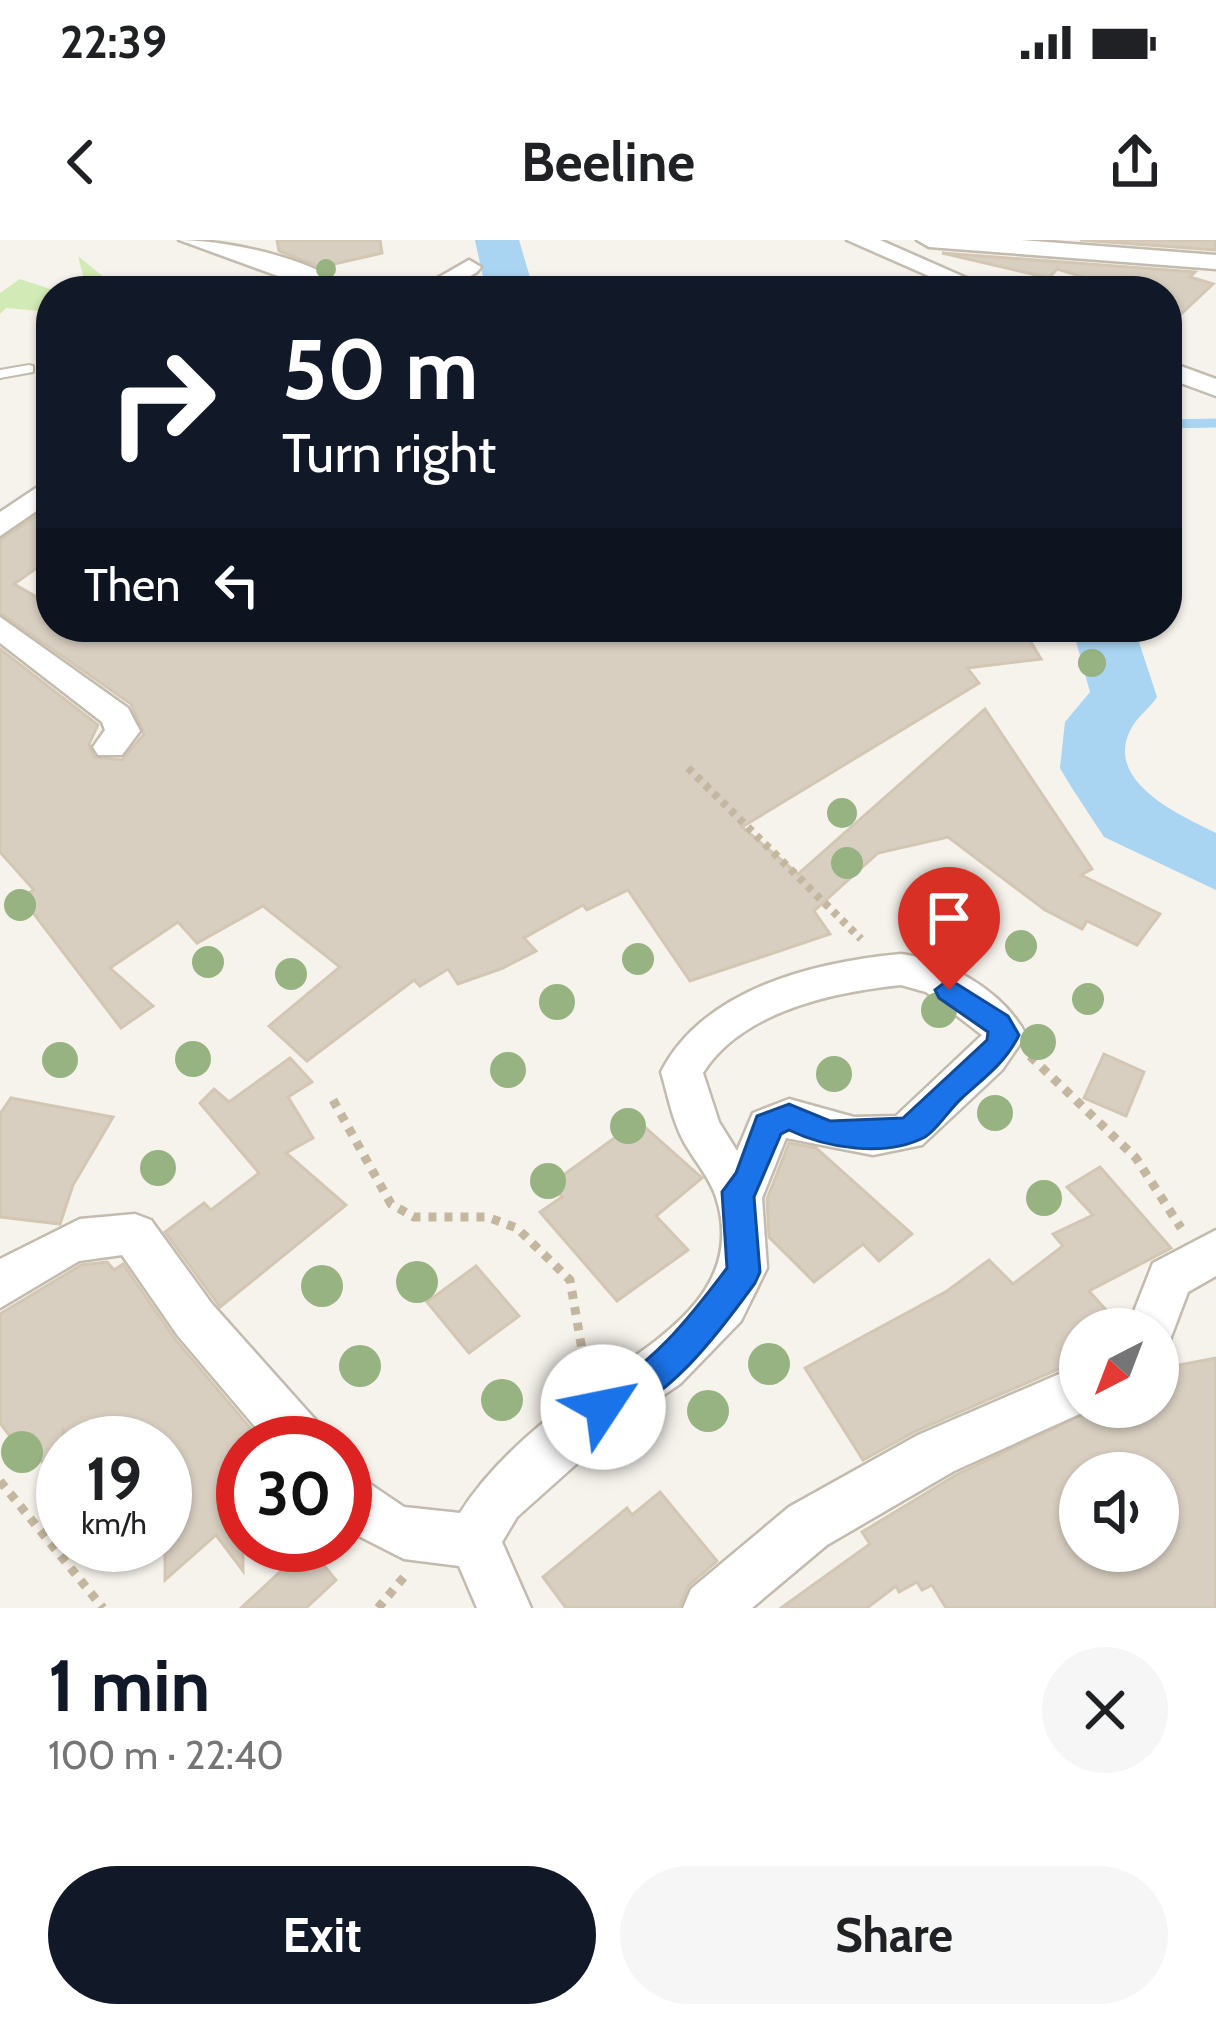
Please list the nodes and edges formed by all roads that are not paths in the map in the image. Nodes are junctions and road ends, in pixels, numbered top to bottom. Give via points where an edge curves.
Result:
1 (191, 240) edge
2 (913, 240) edge
3 (929, 240) edge
4 (863, 242) edge
5 (1216, 262) edge
6 (469, 267) dead end
7 (311, 276) edge
8 (453, 276) edge
9 (947, 276) edge
10 (29, 369) dead end
11 (0, 374) edge
12 (1182, 375) edge
13 (1216, 388) edge
14 (36, 499) edge
15 (0, 527) edge
16 (0, 627) edge
17 (110, 747) dead end
18 (738, 1192) junction
19 (1205, 1257) edge
20 (0, 1286) edge
21 (1158, 1308) edge
22 (1059, 1398) edge
23 (278, 1416) edge
24 (372, 1516) edge
25 (474, 1539) junction
26 (504, 1608) edge
27 (710, 1608) edge

1 - 7 street
2 - 4 street
3 - 5 street
4 - 9 street
6 - 8 street
10 - 11 lane
12 - 13 street
14 - 15 street
16 - 17 street via 116,716 123,731
18 - 18 street via 768,1126 789,1117 828,1135 904,1131 1005,1035 920,971 865,974 790,994 719,1026 682,1072
18 - 25 street via 744,1272 710,1321 499,1499
19 - 21 street via 1170,1278
20 - 23 street via 58,1246 109,1231 135,1235 195,1321
22 - 27 street via 936,1453 808,1526
24 - 25 street via 432,1543
25 - 26 street

